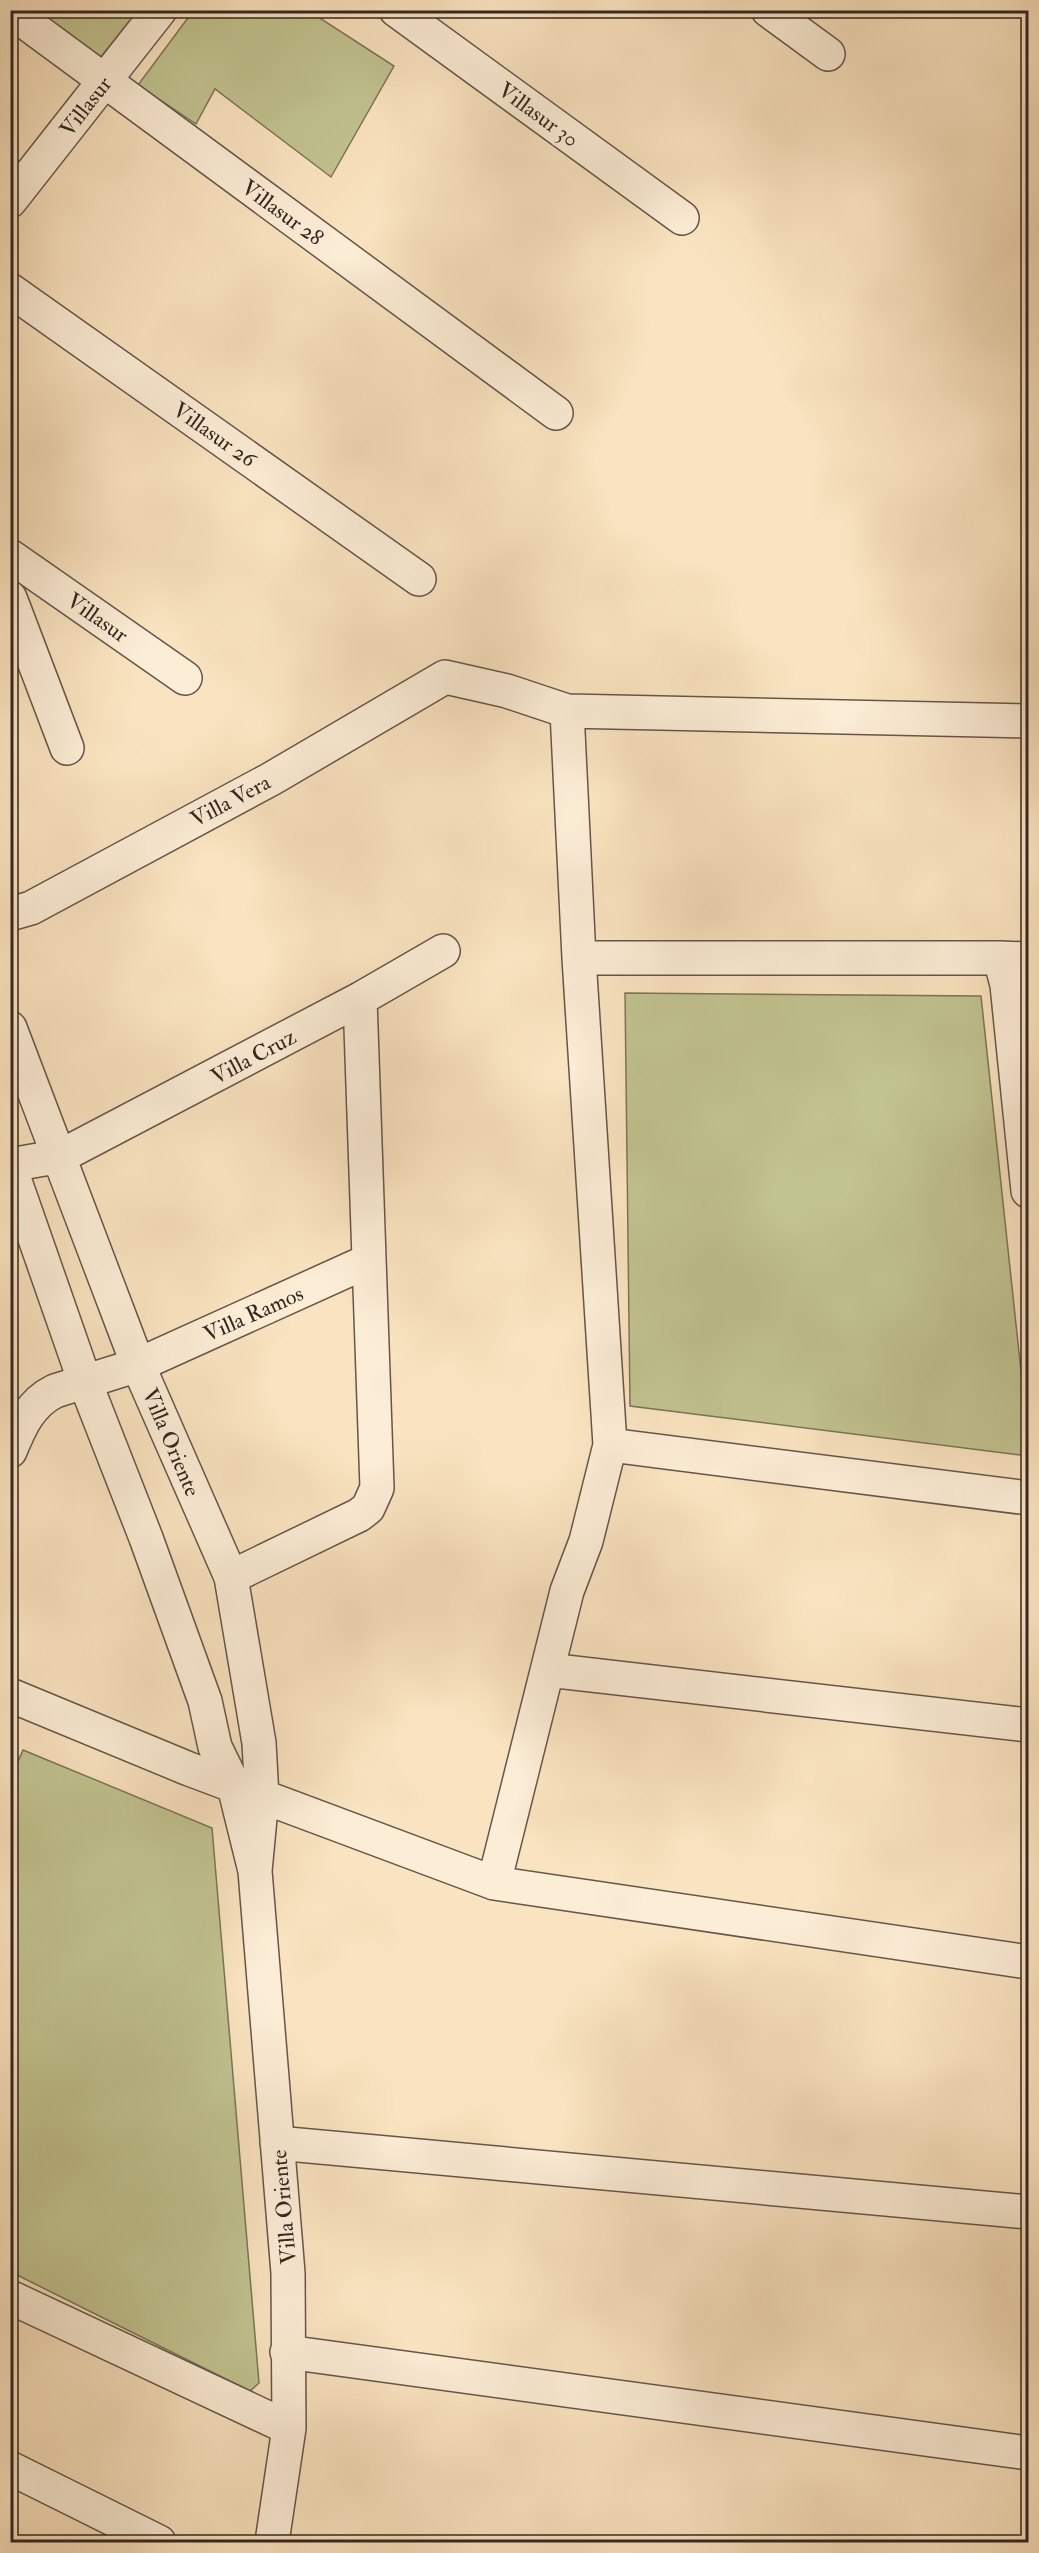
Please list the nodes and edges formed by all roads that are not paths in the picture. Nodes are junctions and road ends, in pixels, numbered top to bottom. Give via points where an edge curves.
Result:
1 (159, 10) edge
2 (396, 10) edge
3 (768, 10) edge
4 (10, 11) edge
5 (828, 54) dead end
6 (105, 81) junction
7 (10, 201) edge
8 (682, 218) dead end
9 (10, 290) edge
10 (556, 413) dead end
11 (10, 556) edge
12 (419, 579) dead end
13 (10, 598) edge
14 (185, 678) dead end
15 (567, 711) junction
16 (1029, 721) edge
17 (67, 748) dead end
18 (10, 914) edge
19 (443, 951) dead end
20 (579, 957) junction
21 (1014, 959) edge
22 (360, 999) junction
23 (10, 1028) edge
24 (61, 1156) junction
25 (10, 1166) edge
26 (1029, 1191) edge
27 (368, 1261) junction
28 (138, 1365) junction
29 (85, 1382) junction
30 (14, 1432) edge
31 (609, 1445) junction
32 (1029, 1498) edge
33 (231, 1577) junction
34 (548, 1670) junction
35 (10, 1695) edge
36 (1029, 1725) edge
37 (248, 1792) junction
38 (494, 1883) junction
39 (1029, 1962) edge
40 (277, 2143) junction
41 (1029, 2212) edge
42 (10, 2297) edge
43 (287, 2352) junction
44 (289, 2428) junction
45 (1029, 2453) edge
46 (10, 2468) edge
47 (159, 2542) edge
48 (272, 2542) edge

1 - 6 street, Villasur
2 - 8 street, Villasur 30
3 - 5 street
4 - 6 street, Villasur 28
6 - 7 street, Villasur
6 - 10 street, Villasur 28
9 - 12 street, Villasur 26
11 - 14 street, Villasur
13 - 17 street
15 - 16 street
15 - 18 street, Villa Vera via 507,691 445,677 271,779 30,908
15 - 20 street
19 - 22 street, Villa Cruz
20 - 21 street
20 - 31 street
21 - 26 street via 1007,985
22 - 24 street, Villa Cruz
22 - 27 street
23 - 24 street, Villa Oriente
24 - 25 street, Villa Cruz
24 - 28 street, Villa Oriente
25 - 29 street, Villa Oriente
27 - 28 street, Villa Ramos
27 - 33 street via 377,1488 374,1499 359,1515
28 - 29 street, Villa Ramos
28 - 33 street, Villa Oriente
29 - 30 street, Villa Ramos via 43,1397
29 - 37 street, Villa Oriente via 205,1701 215,1747
31 - 32 street
31 - 34 street
33 - 37 street, Villa Oriente via 259,1743
34 - 36 street
34 - 38 street
35 - 37 street
37 - 38 street
37 - 40 street, Villa Oriente
38 - 39 street
40 - 41 street
40 - 43 street, Villa Oriente via 288,2273
42 - 44 street
43 - 44 street, Villa Oriente
43 - 45 street
44 - 48 street, Villa Oriente
46 - 47 street

